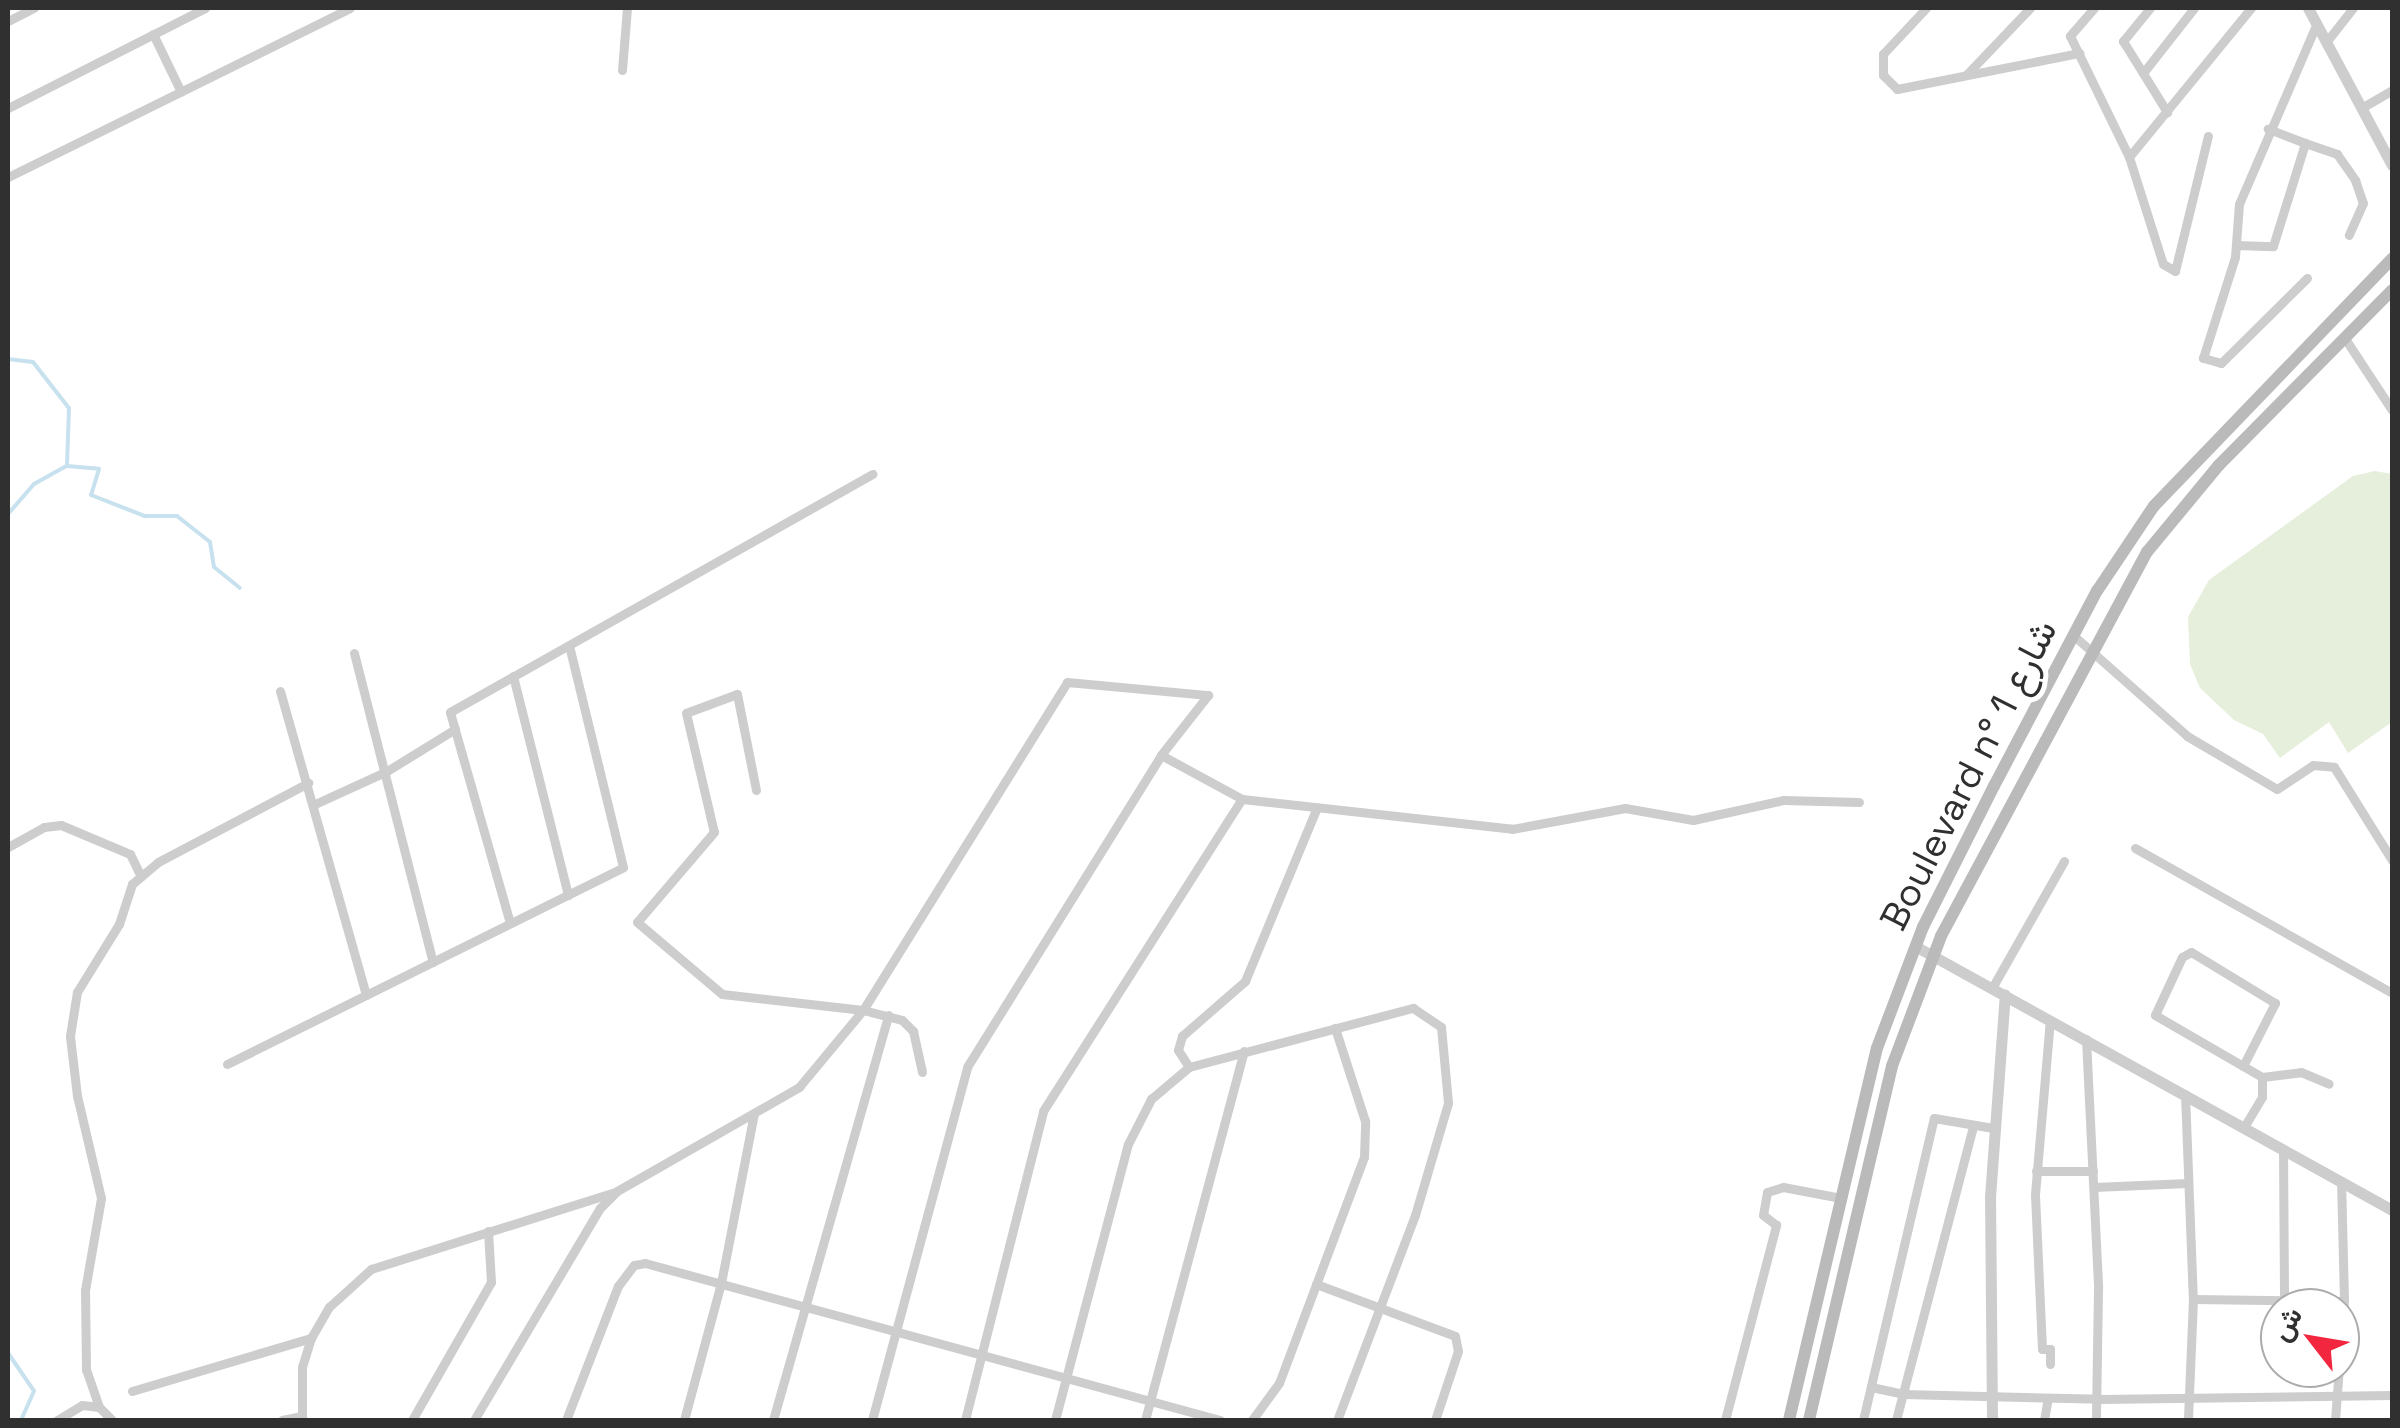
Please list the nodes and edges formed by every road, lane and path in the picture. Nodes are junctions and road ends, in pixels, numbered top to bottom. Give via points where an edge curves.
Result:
1 (34, 8) edge
2 (205, 8) edge
3 (350, 8) edge
4 (627, 8) edge
5 (1926, 8) edge
6 (2030, 8) edge
7 (2094, 8) edge
8 (2150, 8) edge
9 (2194, 8) edge
10 (2251, 8) edge
11 (2308, 8) edge
12 (2353, 8) edge
13 (8, 20) edge
14 (2317, 23) junction
15 (153, 34) junction
16 (2327, 41) junction
17 (2079, 53) junction
18 (622, 70) dead end
19 (2143, 73) junction
20 (1965, 76) junction
21 (2392, 90) edge
22 (181, 92) junction
23 (2364, 107) junction
24 (8, 108) edge
25 (2167, 112) junction
26 (2268, 129) junction
27 (2208, 136) dead end
28 (2306, 143) junction
29 (2387, 144) edge
30 (2129, 157) junction
31 (2392, 165) edge
32 (8, 177) edge
33 (2349, 235) dead end
34 (2236, 246) junction
35 (2392, 260) edge
36 (2307, 278) dead end
37 (2392, 290) edge
38 (2344, 337) junction
39 (2392, 410) edge
40 (873, 474) dead end
41 (2073, 635) junction
42 (569, 645) junction
43 (2092, 647) junction
44 (354, 653) dead end
45 (512, 676) junction
46 (280, 691) dead end
47 (455, 729) junction
48 (1160, 756) junction
49 (386, 771) junction
50 (308, 782) junction
51 (756, 790) dead end
52 (1242, 798) junction
53 (1858, 802) dead end
54 (314, 804) junction
55 (1317, 807) junction
56 (8, 847) edge
57 (2135, 848) dead end
58 (2392, 860) edge
59 (2064, 861) dead end
60 (141, 877) junction
61 (568, 895) junction
62 (510, 924) junction
63 (1915, 946) junction
64 (1933, 956) junction
65 (434, 962) junction
66 (1992, 988) junction
67 (2392, 993) edge
68 (366, 995) junction
69 (2006, 995) junction
70 (863, 1010) junction
71 (888, 1015) junction
72 (2050, 1020) junction
73 (1335, 1028) junction
74 (2086, 1039) junction
75 (1244, 1051) junction
76 (228, 1064) dead end
77 (2244, 1066) junction
78 (1189, 1067) junction
79 (922, 1072) dead end
80 (2262, 1077) junction
81 (2330, 1084) dead end
82 (2185, 1094) junction
83 (754, 1114) junction
84 (1974, 1127) junction
85 (2244, 1127) junction
86 (1993, 1128) junction
87 (2283, 1148) junction
88 (2093, 1170) junction
89 (2036, 1172) junction
90 (2341, 1181) junction
91 (2188, 1183) junction
92 (2094, 1186) junction
93 (618, 1191) junction
94 (1841, 1198) junction
95 (2392, 1210) edge
96 (488, 1231) junction
97 (721, 1283) junction
98 (1316, 1284) junction
99 (2284, 1288) edge
100 (2344, 1288) edge
101 (2193, 1299) junction
102 (2260, 1300) edge
103 (1380, 1306) junction
104 (804, 1308) junction
105 (896, 1334) junction
106 (311, 1338) junction
107 (981, 1354) junction
108 (2050, 1364) dead end
109 (1066, 1380) junction
110 (1871, 1387) junction
111 (2341, 1388) edge
112 (132, 1391) dead end
113 (1903, 1394) junction
114 (2341, 1395) junction
115 (1994, 1396) junction
116 (2392, 1396) edge
117 (2048, 1398) junction
118 (2192, 1398) junction
119 (2101, 1399) junction
120 (1150, 1402) junction
121 (99, 1407) junction
122 (301, 1418) edge
123 (57, 1420) edge
124 (112, 1420) edge
125 (282, 1420) edge
126 (412, 1420) edge
127 (474, 1420) edge
128 (566, 1420) edge
129 (684, 1420) edge
130 (773, 1420) edge
131 (872, 1420) edge
132 (965, 1420) edge
133 (1056, 1420) edge
134 (1145, 1420) edge
135 (1220, 1420) edge
136 (1252, 1420) edge
137 (1337, 1420) edge
138 (1435, 1420) edge
139 (1726, 1420) edge
140 (1789, 1420) edge
141 (1809, 1420) edge
142 (1863, 1420) edge
143 (1896, 1420) edge
144 (1992, 1420) edge
145 (2044, 1420) edge
146 (2096, 1420) edge
147 (2188, 1420) edge
148 (2335, 1420) edge

1 - 13 street
2 - 15 street
3 - 22 street
4 - 18 street
5 - 20 street via 1883,54 1883,74 1904,90
6 - 20 street
7 - 17 street via 2070,36
8 - 19 street via 2123,42
9 - 19 street
10 - 25 street
11 - 14 street
12 - 16 street
14 - 16 street
14 - 26 street
15 - 22 street
15 - 24 street
16 - 23 street
17 - 20 street
17 - 30 street
19 - 25 street
21 - 23 street
22 - 32 street
23 - 29 street
25 - 30 street
26 - 28 street
26 - 34 street via 2239,204
27 - 30 street via 2175,272 2163,264
28 - 33 street via 2337,154 2354,180 2364,203
28 - 34 street via 2273,246
29 - 31 street
34 - 36 street via 2202,358 2209,365 2221,363
35 - 41 main road, Boulevard n° شارع 1 via 2166,492 2125,545
37 - 38 main road, Boulevard n° شارع 1
38 - 39 street
38 - 43 main road, Boulevard n° شارع 1 via 2180,510 2147,552
40 - 42 street
41 - 43 street
41 - 63 main road, Boulevard n° شارع 1
42 - 45 street
42 - 61 street via 623,868
43 - 58 street via 2187,736 2277,789 2313,765 2334,768
43 - 64 main road, Boulevard n° شارع 1
44 - 49 street
45 - 47 street via 450,712
45 - 61 street
46 - 50 street
47 - 49 street
47 - 62 street
48 - 52 street
48 - 70 street via 1208,696 1067,682
48 - 105 street via 967,1067
49 - 54 street
49 - 65 street
50 - 54 street
50 - 60 street
51 - 70 street via 737,694 686,712 714,832 637,922 722,994
52 - 55 street
52 - 107 street via 1044,1111
53 - 55 street via 1784,800 1693,820 1625,808 1512,829
54 - 68 street
55 - 78 street via 1245,980 1196,1018 1178,1043
56 - 60 street via 61,825 130,854
57 - 67 street
59 - 66 street
60 - 121 street via 78,992 70,1036 100,1198 85,1290 86,1370
61 - 62 street
62 - 65 street
63 - 64 street
63 - 94 main road, Boulevard n° شارع 1 via 1877,1048
64 - 66 street
64 - 141 main road, Boulevard n° شارع 1 via 1892,1066
65 - 68 street
66 - 69 street
68 - 76 street
69 - 72 street
69 - 86 street
70 - 71 street
70 - 83 street via 814,1074
71 - 79 street via 914,1030
71 - 104 street
72 - 74 street
72 - 89 street
73 - 75 street
73 - 98 street via 1366,1141
73 - 103 street via 1413,1008 1440,1026 1448,1103
74 - 82 street
74 - 88 street
75 - 78 street
75 - 120 street
77 - 77 street via 2275,1003 2191,952 2182,957 2156,1015
77 - 80 street
78 - 109 street via 1151,1099 1128,1144
80 - 81 street via 2301,1072
80 - 85 street via 2262,1097
82 - 85 street
82 - 91 street
83 - 93 street
83 - 97 street
84 - 86 street
84 - 110 street via 1934,1118
84 - 113 street
85 - 87 street
86 - 115 street
87 - 90 street
87 - 99 street
88 - 89 street
88 - 92 street
89 - 108 street via 2042,1349 2050,1350
90 - 95 street
90 - 100 street
91 - 92 street
91 - 101 street
92 - 119 street
93 - 96 street
93 - 127 street via 600,1208
94 - 139 street via 1783,1186 1767,1192 1762,1215 1776,1225
94 - 140 main road, Boulevard n° شارع 1
96 - 106 street via 370,1269 329,1307
96 - 126 street via 491,1282
97 - 104 street
97 - 128 street via 658,1264 634,1265 618,1286
97 - 129 street
98 - 103 street
98 - 136 street via 1279,1383
101 - 102 street
101 - 118 street
103 - 137 street
103 - 138 street via 1450,1330 1460,1343
104 - 105 street
104 - 130 street
105 - 107 street
105 - 131 street
106 - 112 street
106 - 122 street via 302,1368
107 - 109 street
107 - 132 street
109 - 120 street
109 - 133 street
110 - 113 street
110 - 142 street
111 - 114 street
113 - 115 street
113 - 143 street
114 - 116 street
114 - 118 street
114 - 148 street
115 - 117 street
115 - 144 street
117 - 119 street
117 - 145 street
118 - 119 street
118 - 147 street
119 - 146 street
120 - 134 street
120 - 135 street
121 - 123 street via 82,1406
121 - 124 street
122 - 125 street

